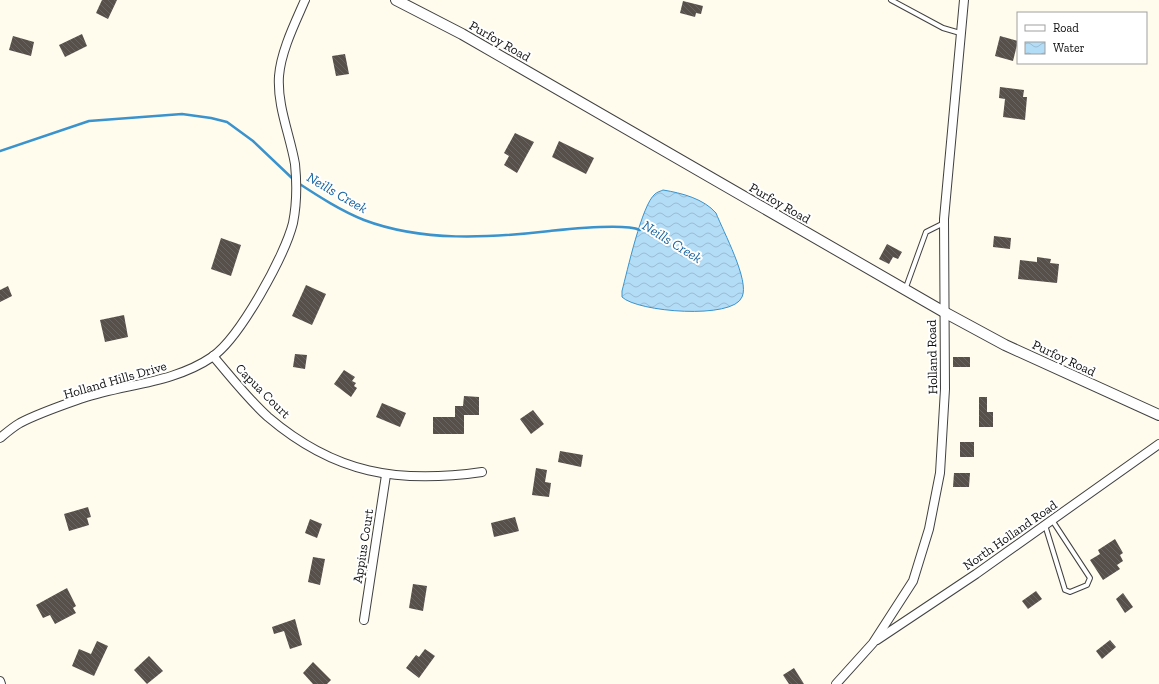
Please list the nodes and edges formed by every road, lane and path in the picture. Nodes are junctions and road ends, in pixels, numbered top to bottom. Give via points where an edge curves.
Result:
1 (305, 0) edge
2 (396, 0) edge
3 (891, 0) edge
4 (964, 0) edge
5 (960, 33) junction
6 (944, 223) junction
7 (905, 290) junction
8 (944, 312) junction
9 (213, 356) junction
10 (1159, 416) edge
11 (0, 438) edge
12 (1159, 444) edge
13 (482, 472) dead end
14 (386, 475) junction
15 (1052, 519) junction
16 (1045, 525) junction
17 (364, 620) dead end
18 (873, 643) junction
19 (0, 680) edge
20 (1, 684) edge
21 (836, 684) edge

1 - 9 street, Holland Hills Drive via 288,40 279,76 283,117 295,164 297,192 292,223 284,247 259,296 238,329
2 - 7 street, Purfoy Road via 462,34
3 - 5 lane via 943,28
4 - 5 street, Holland Road
5 - 6 street, Holland Road
6 - 7 lane via 926,232
6 - 8 street, Holland Road
7 - 8 street, Purfoy Road
8 - 10 street, Purfoy Road via 1005,345
8 - 18 street, Holland Road via 945,389 940,473 929,529 913,581
9 - 11 street, Holland Hills Drive via 172,377 84,398 19,423
9 - 14 street, Capua Court via 268,417 297,439 315,450 353,466
12 - 15 street, North Holland Road
13 - 14 street, Capua Court via 449,477
14 - 17 street, Appius Court
15 - 16 street, North Holland Road
15 - 16 lane via 1090,578 1087,585 1070,592 1065,590
16 - 18 street, North Holland Road
18 - 21 street, Holland Road
19 - 20 street

